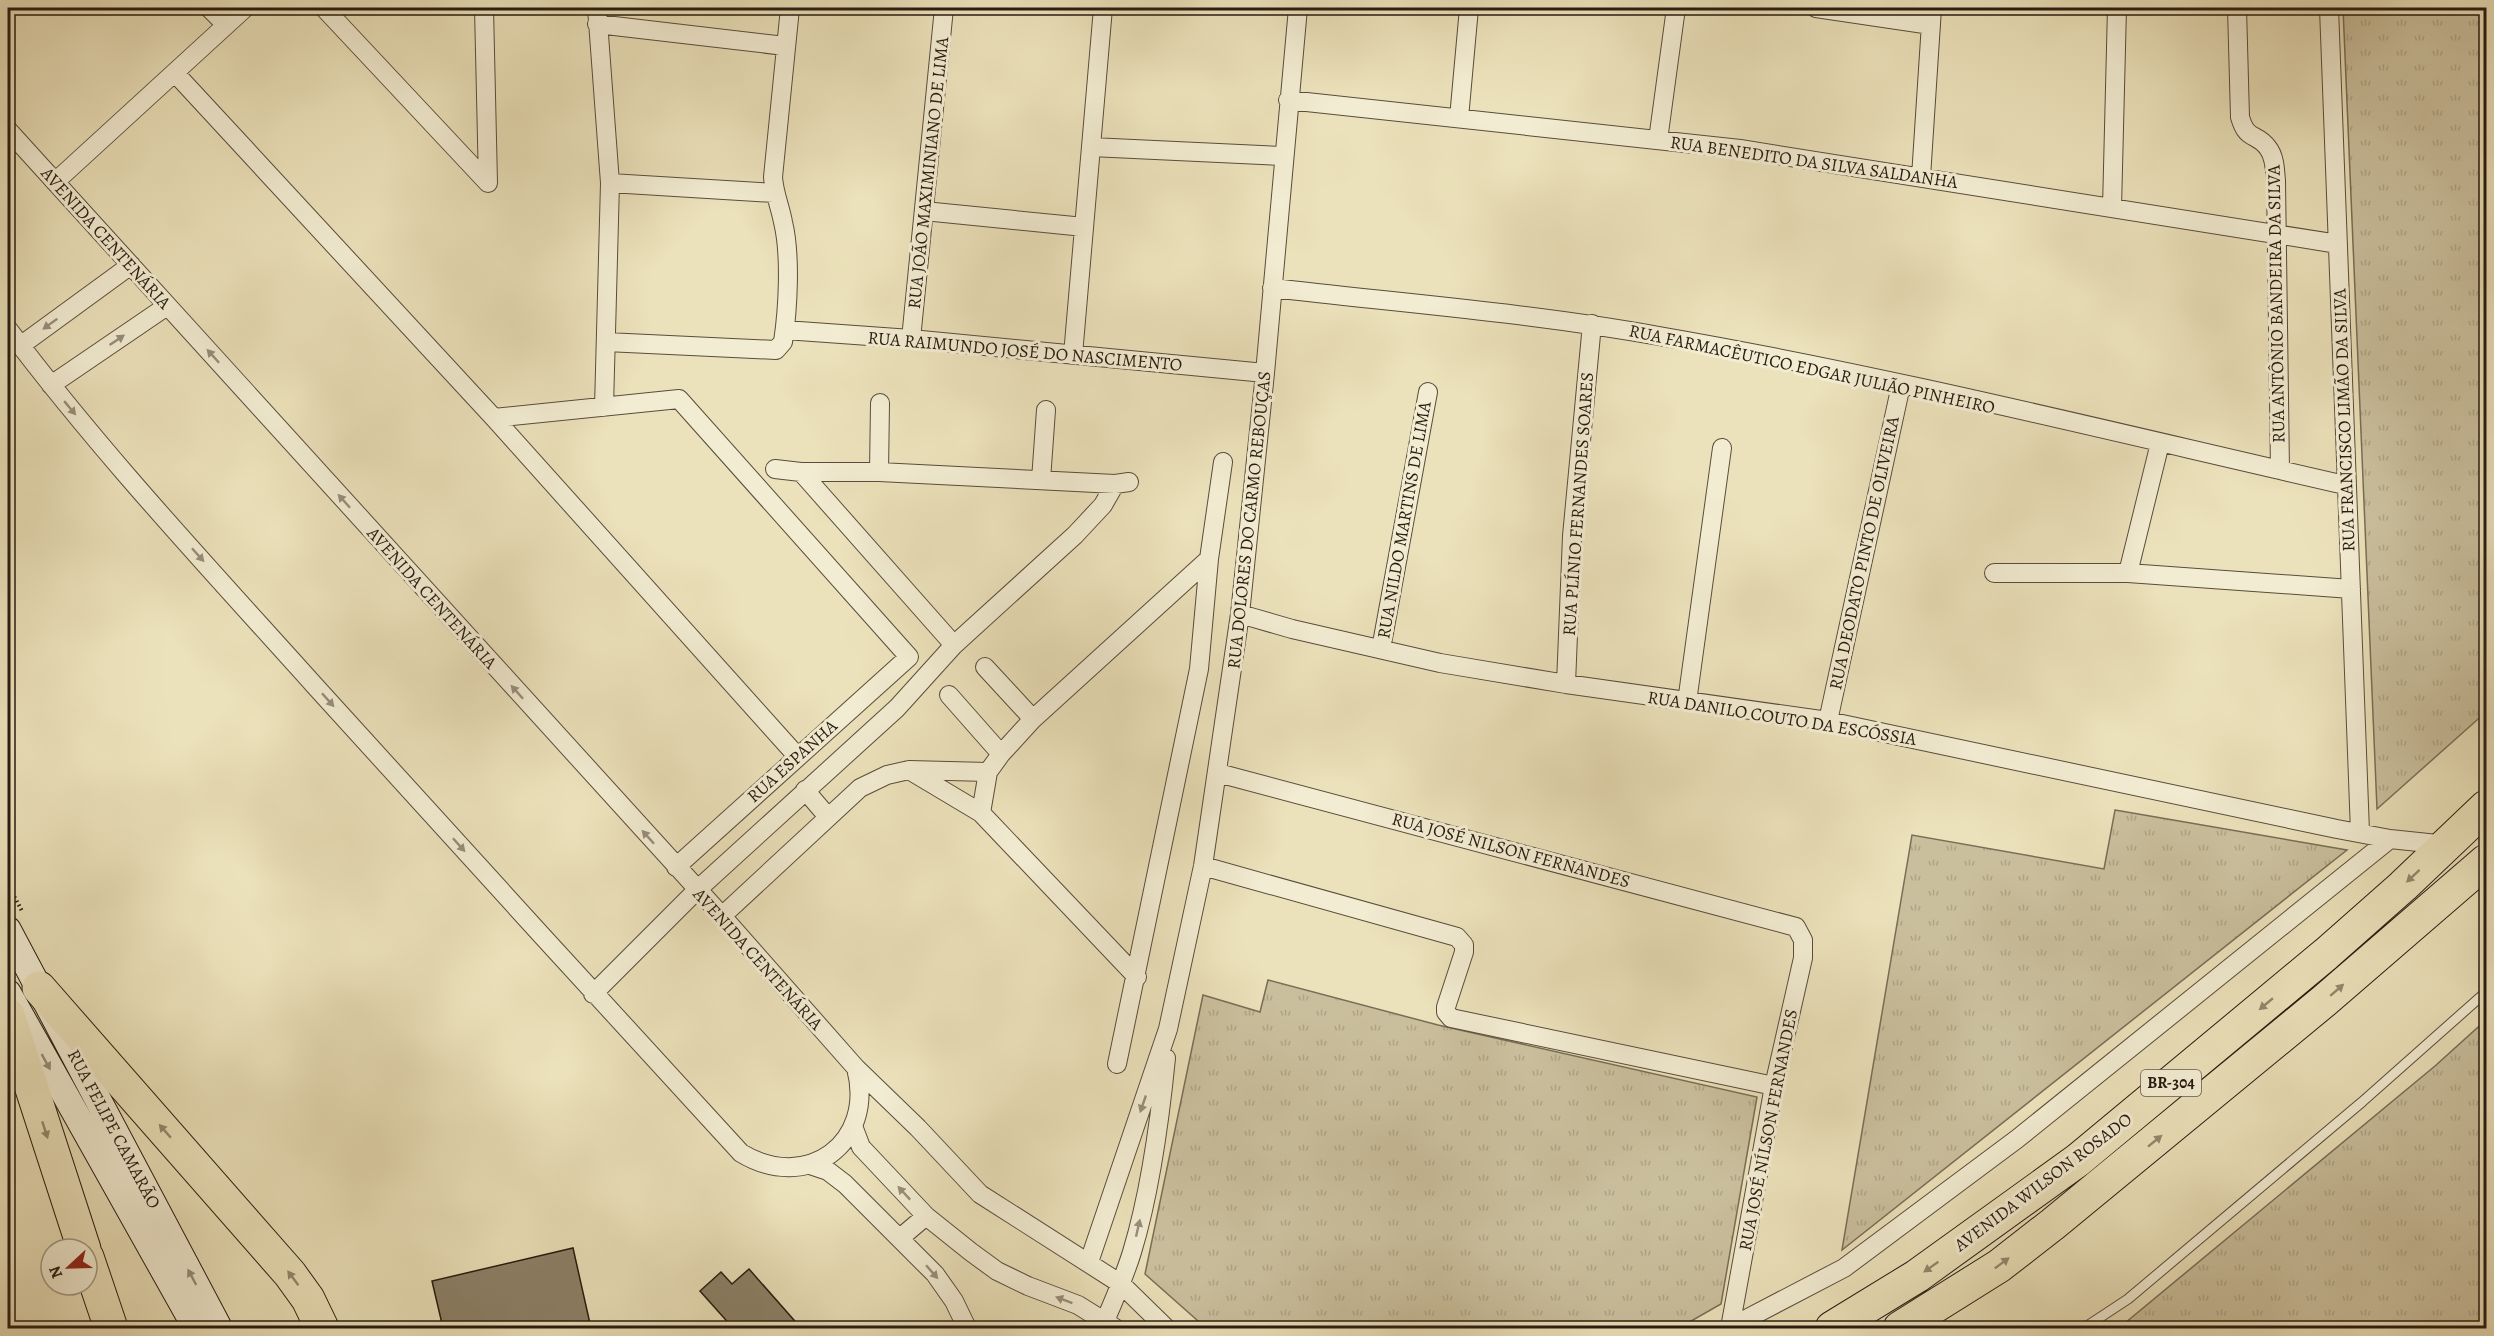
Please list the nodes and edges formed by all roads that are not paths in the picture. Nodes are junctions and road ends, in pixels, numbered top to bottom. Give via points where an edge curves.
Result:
1 (209, 8) edge
2 (245, 8) edge
3 (324, 8) edge
4 (484, 8) edge
5 (790, 8) edge
6 (944, 8) edge
7 (1103, 8) edge
8 (1298, 8) edge
9 (1470, 8) edge
10 (1676, 8) edge
11 (1816, 8) edge
12 (2117, 8) edge
13 (2237, 8) edge
14 (2329, 8) edge
15 (597, 16) edge
16 (1932, 16) edge
17 (226, 26) junction
18 (785, 46) junction
19 (175, 74) junction
20 (1288, 100) junction
21 (1459, 118) junction
22 (8, 130) edge
23 (1658, 140) junction
24 (1091, 147) junction
25 (1283, 156) junction
26 (1921, 177) junction
27 (55, 182) junction
28 (610, 183) junction
29 (774, 193) junction
30 (2112, 208) junction
31 (924, 211) junction
32 (1084, 227) junction
33 (2276, 234) junction
34 (2338, 244) junction
35 (131, 265) junction
36 (1272, 288) junction
37 (167, 306) junction
38 (1592, 324) junction
39 (8, 329) edge
40 (784, 330) junction
41 (911, 339) junction
42 (606, 342) junction
43 (20, 346) junction
44 (1073, 355) junction
45 (1265, 373) junction
46 (51, 385) junction
47 (1901, 385) junction
48 (1428, 392) dead end
49 (880, 403) dead end
50 (604, 407) junction
51 (1046, 410) dead end
52 (494, 418) junction
53 (2160, 443) junction
54 (1722, 448) dead end
55 (1223, 462) dead end
56 (775, 469) dead end
57 (2280, 470) junction
58 (801, 472) junction
59 (879, 472) junction
60 (1041, 480) junction
61 (2345, 485) junction
62 (1209, 559) junction
63 (1994, 573) dead end
64 (2128, 573) junction
65 (2351, 590) junction
66 (1240, 614) junction
67 (954, 645) junction
68 (1381, 649) junction
69 (985, 667) dead end
70 (1566, 684) junction
71 (949, 695) dead end
72 (1687, 702) junction
73 (1033, 719) junction
74 (1828, 721) junction
75 (1001, 754) junction
76 (797, 756) junction
77 (909, 770) junction
78 (988, 772) junction
79 (1218, 773) junction
80 (805, 790) junction
81 (2487, 807) edge
82 (981, 813) junction
83 (828, 817) junction
84 (2360, 832) junction
85 (2390, 839) junction
86 (2447, 845) junction
87 (2487, 861) edge
88 (1203, 866) junction
89 (676, 867) junction
90 (697, 891) junction
91 (722, 916) junction
92 (8, 930) edge
93 (1800, 932) joint
94 (1137, 977) junction
95 (39, 988) junction
96 (2487, 992) edge
97 (8, 993) edge
98 (593, 994) junction
99 (8, 1015) edge
100 (1168, 1029) junction
101 (1117, 1064) dead end
102 (856, 1068) junction
103 (1774, 1086) junction
104 (853, 1126) junction
105 (810, 1165) junction
106 (926, 1216) junction
107 (80, 1237) edge
108 (900, 1238) junction
109 (1089, 1262) junction
110 (1121, 1284) junction
111 (99, 1293) edge
112 (1110, 1325) edge
113 (1730, 1328) edge
114 (111, 1329) edge
115 (196, 1329) edge
116 (219, 1329) edge
117 (322, 1329) edge
118 (967, 1329) edge
119 (1166, 1329) edge
120 (1832, 1329) edge
121 (1900, 1329) edge
122 (2084, 1329) edge

1 - 17 street
2 - 17 street
3 - 4 street via 488,183
5 - 18 street
6 - 31 street, RUA JOÃO MAXIMINIANO DE LIMA
7 - 24 street
8 - 20 street, RUA DOLORES DO CARMO REBOUÇAS
9 - 21 street
10 - 23 street
11 - 16 street
12 - 30 street
13 - 33 street, RUA ANTÔNIO BANDEIRA DA SILVA via 2240,117 2246,133 2262,141 2273,156
14 - 34 street, RUA FRANCISCO LIMÃO DA SILVA
15 - 18 street
15 - 28 street
16 - 26 street
17 - 19 street
18 - 29 street
19 - 27 street
19 - 52 street
20 - 21 street, RUA BENEDITO DA SILVA SALDANHA
20 - 25 street, RUA DOLORES DO CARMO REBOUÇAS
21 - 23 street, RUA BENEDITO DA SILVA SALDANHA
22 - 27 street, AVENIDA CENTENÁRIA
23 - 26 street, RUA BENEDITO DA SILVA SALDANHA via 1740,148
24 - 25 street
24 - 32 street
25 - 36 street, RUA DOLORES DO CARMO REBOUÇAS
26 - 30 street, RUA BENEDITO DA SILVA SALDANHA
27 - 35 street, AVENIDA CENTENÁRIA
28 - 29 street
28 - 42 street
29 - 40 street via 787,251
30 - 33 street, RUA BENEDITO DA SILVA SALDANHA
31 - 32 street
31 - 41 street, RUA JOÃO MAXIMINIANO DE LIMA
32 - 44 street
33 - 34 street, RUA BENEDITO DA SILVA SALDANHA
33 - 57 street, RUA ANTÔNIO BANDEIRA DA SILVA
34 - 61 street, RUA FRANCISCO LIMÃO DA SILVA
35 - 37 street, AVENIDA CENTENÁRIA
35 -> 43 street
36 - 38 street, RUA FARMACÊUTICO EDGAR JULIÃO PINHEIRO
36 - 45 street, RUA DOLORES DO CARMO REBOUÇAS
46 -> 37 street
89 -> 37 street, AVENIDA CENTENÁRIA
38 - 47 street, RUA FARMACÊUTICO EDGAR JULIÃO PINHEIRO
38 - 70 street, RUA PLÍNIO FERNANDES SOARES via 1572,536
39 - 43 street
40 - 41 street, RUA RAIMUNDO JOSÉ DO NASCIMENTO
40 - 42 street via 783,342 776,350
41 - 44 street, RUA RAIMUNDO JOSÉ DO NASCIMENTO
42 - 50 street
43 - 46 street
44 - 45 street, RUA RAIMUNDO JOSÉ DO NASCIMENTO
45 - 66 street, RUA DOLORES DO CARMO REBOUÇAS
46 -> 98 street via 159,513
47 - 53 street, RUA FARMACÊUTICO EDGAR JULIÃO PINHEIRO
47 - 74 street, RUA DEODATO PINTO DE OLIVEIRA
48 - 68 street, RUA NILDO MARTINS DE LIMA
49 - 59 street
50 - 52 street
50 - 76 street, RUA ESPANHA via 680,399 909,657
51 - 60 street
52 - 76 street
53 - 57 street, RUA FARMACÊUTICO EDGAR JULIÃO PINHEIRO
53 - 64 street
54 - 72 street
55 - 62 street
56 - 58 street
57 - 61 street, RUA FARMACÊUTICO EDGAR JULIÃO PINHEIRO
58 - 59 street
58 - 67 street
59 - 60 street
60 - 67 street via 1122,483 1075,535
61 - 65 street, RUA FRANCISCO LIMÃO DA SILVA
62 - 73 street
62 - 94 street via 1199,669
63 - 64 street
64 - 65 street
65 - 84 street, RUA FRANCISCO LIMÃO DA SILVA
66 - 68 street, RUA DANILO COUTO DA ESCÓSSIA
66 - 79 street, RUA DOLORES DO CARMO REBOUÇAS
67 - 80 street via 897,708
68 - 70 street, RUA DANILO COUTO DA ESCÓSSIA
69 - 73 street
70 - 72 street, RUA DANILO COUTO DA ESCÓSSIA
71 - 75 street
72 - 74 street, RUA DANILO COUTO DA ESCÓSSIA
73 - 75 street
74 - 84 street, RUA DANILO COUTO DA ESCÓSSIA
75 - 78 street
76 - 89 street, RUA ESPANHA
77 - 78 street
77 - 82 street
77 - 83 street via 887,774 860,788
78 - 82 street
79 - 88 street, RUA DOLORES DO CARMO REBOUÇAS
79 - 93 street, RUA JOSÉ NILSON FERNANDES via 1785,923
80 - 83 street
80 - 90 street
81 - 86 highway, AVENIDA WILSON ROSADO / BR-304
82 - 94 street
83 - 91 street
84 - 85 street, RUA DANILO COUTO DA ESCÓSSIA
85 - 86 street, RUA DANILO COUTO DA ESCÓSSIA
85 - 113 street via 2017,1139 1844,1268
86 -> 120 highway, AVENIDA WILSON ROSADO / BR-304 via 2326,954 2078,1160 1917,1276
121 -> 87 highway, AVENIDA WILSON ROSADO / BR-304 via 1999,1266 2053,1224 2316,1008
88 - 100 street, RUA DOLORES DO CARMO REBOUÇAS
88 - 103 street via 1461,940 1464,952 1446,1007 1449,1017
89 - 90 street, AVENIDA CENTENÁRIA
90 - 91 street, AVENIDA CENTENÁRIA
90 - 98 street
91 - 102 street, AVENIDA CENTENÁRIA
92 - 95 main road, RUA FELIPE CAMARÃO
93 - 103 street, RUA JOSÉ NÍLSON FERNANDES via 1803,958
94 - 101 street
116 -> 95 main road, RUA FELIPE CAMARÃO
117 -> 95 highway via 290,1274
96 - 122 lane via 2133,1294
97 -> 115 main road, RUA FELIPE CAMARÃO
98 - 105 street via 741,1153 782,1168
99 -> 107 highway
100 -> 109 street, RUA DOLORES DO CARMO REBOUÇAS
110 -> 100 street, RUA DOLORES DO CARMO REBOUÇAS via 1138,1231 1161,1108
102 - 104 street via 861,1097
102 - 109 street, AVENIDA CENTENÁRIA via 980,1194
103 - 113 street, RUA JOSÉ NÍLSON FERNANDES
104 - 105 street via 836,1150
106 -> 104 street via 861,1147
105 - 108 street via 828,1171 845,1184
106 - 108 street
112 -> 106 street via 1078,1305 997,1271
108 -> 118 street via 935,1274
109 - 110 street, AVENIDA CENTENÁRIA
110 - 112 street, RUA DOLORES DO CARMO REBOUÇAS
110 - 119 street, AVENIDA CENTENÁRIA
111 - 114 highway

